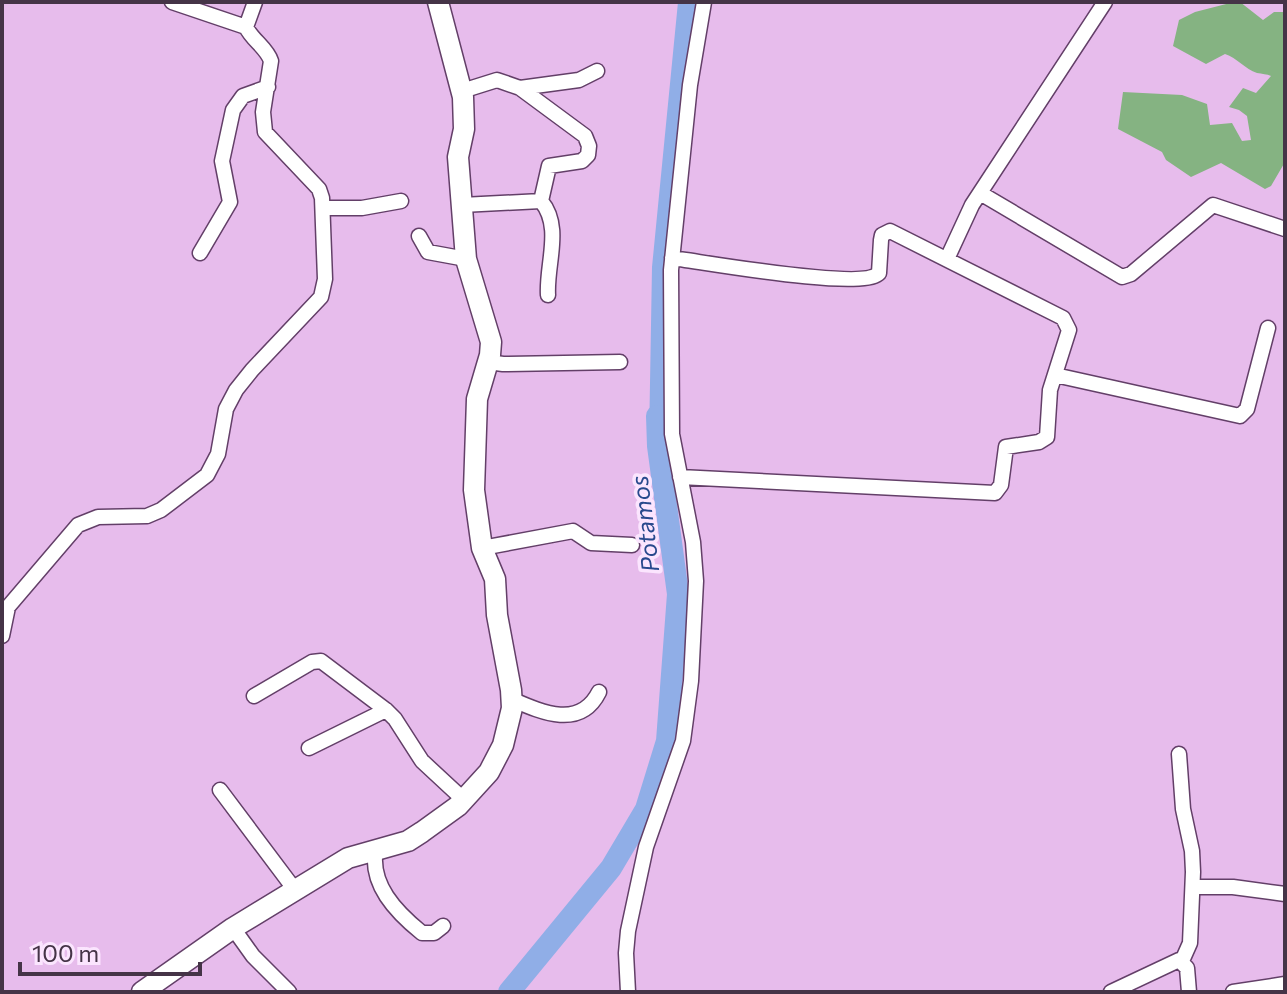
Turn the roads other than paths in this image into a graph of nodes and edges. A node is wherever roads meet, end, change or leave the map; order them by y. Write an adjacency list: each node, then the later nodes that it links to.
1 (172, 2): 6 (street)
2 (255, 2): 6 (street)
3 (438, 2): 10 (street)
4 (704, 2): 19 (street)
5 (1105, 2): 11 (street)
6 (246, 27): 8 (street)
7 (597, 71): 9 (street)
8 (268, 87): 15 (street); 18 (street)
9 (520, 88): 10 (street); 13 (street)
10 (462, 91): 14 (street)
11 (980, 193): 16 (street); 21 (street)
12 (401, 201): 15 (street)
13 (541, 201): 14 (street); 22 (street)
14 (462, 205): 20 (street)
15 (323, 208): 30 (street)
16 (1285, 229)
17 (419, 236): 20 (street)
18 (200, 253)
19 (672, 258): 21 (street); 27 (street)
20 (466, 259): 24 (street)
21 (947, 259): 26 (street)
22 (548, 295)
23 (1268, 328): 26 (street)
24 (488, 362): 25 (street); 29 (street)
25 (620, 362)
26 (1055, 375): 27 (street)
27 (680, 477): 49 (street)
28 (632, 545): 29 (street)
29 (482, 548): 33 (street)
30 (2, 636)
31 (599, 692): 33 (street)
32 (254, 696): 34 (street)
33 (511, 699): 38 (street)
34 (386, 710): 35 (street); 38 (street)
35 (309, 748)
36 (1179, 754): 40 (street)
37 (220, 790): 41 (street)
38 (464, 800): 39 (street)
39 (376, 849): 41 (street); 43 (street)
40 (1193, 887): 42 (street); 45 (street)
41 (295, 890): 44 (street)
42 (1285, 894)
43 (443, 926)
44 (233, 928): 47 (street); 48 (street)
45 (1182, 961): 50 (street); 51 (street)
46 (1285, 984): 52 (street)
47 (142, 992)
48 (289, 992)
49 (628, 992)
50 (1111, 992)
51 (1189, 992)
52 (1233, 992)

